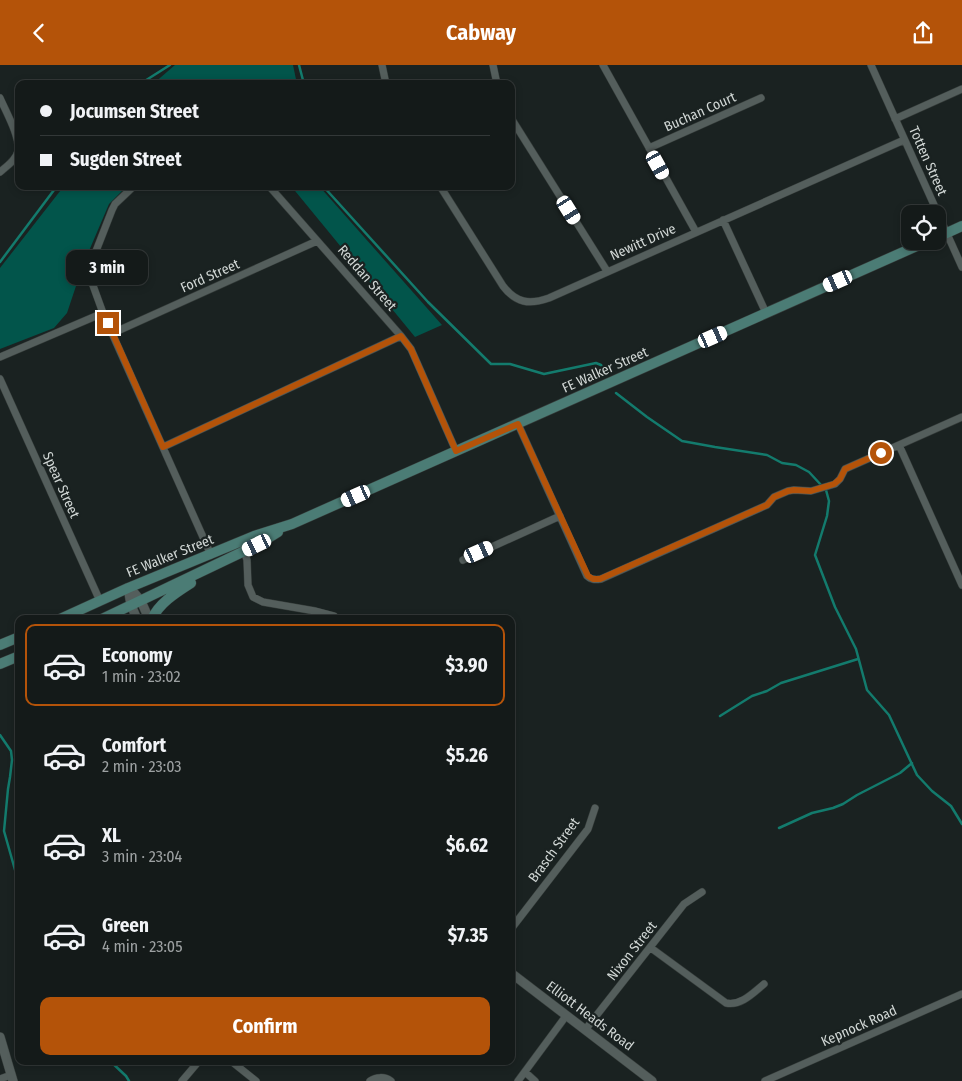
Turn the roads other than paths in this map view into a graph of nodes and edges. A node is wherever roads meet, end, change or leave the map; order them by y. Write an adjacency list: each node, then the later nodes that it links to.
1 (382, 65): 5 (street)
2 (493, 65): 6 (street)
3 (603, 65): 14 (street)
4 (871, 65): 10 (street, Totten Street)
5 (385, 80)
6 (496, 80)
7 (962, 89): 10 (street)
8 (0, 98): 12 (street)
9 (761, 98): 14 (street, Buchan Court)
10 (895, 119): 13 (street, Totten Street)
11 (515, 124): 29 (street)
12 (15, 134)
13 (904, 140): 20 (street, Totten Street); 21 (street, Newitt Drive)
14 (649, 148): 23 (street)
15 (15, 158): 16 (street)
16 (0, 171)
17 (130, 190): 30 (street)
18 (272, 190): 25 (street, Reddan Street)
19 (442, 190): 29 (street, Newitt Drive)
20 (930, 205)
21 (723, 221): 23 (street, Newitt Drive); 31 (street)
22 (962, 226): 24 (main road)
23 (696, 232): 29 (street, Newitt Drive)
24 (946, 233)
25 (317, 241): 32 (street, Ford Street); 33 (street, Reddan Street)
26 (946, 241): 28 (street, Totten Street)
27 (908, 250): 31 (main road, FE Walker Street)
28 (962, 267)
29 (607, 271)
30 (103, 313): 32 (street); 34 (street)
31 (766, 313): 37 (main road, FE Walker Street)
32 (113, 333): 39 (street)
33 (401, 336): 39 (street); 40 (street, Reddan Street)
34 (0, 357)
35 (0, 379): 48 (street, Spear Street)
36 (962, 417): 38 (street)
37 (518, 424): 40 (main road, FE Walker Street); 41 (street)
38 (899, 445): 41 (street); 46 (street)
39 (163, 447): 43 (street)
40 (456, 451): 42 (main road, FE Walker Street)
41 (560, 516): 44 (street)
42 (243, 546): 43 (main road, FE Walker Street); 45 (main road, FE Walker Street); 56 (street)
43 (211, 555): 47 (main road, FE Walker Street)
44 (463, 560)
45 (226, 561): 49 (main road, FE Walker Street); 55 (main road)
46 (962, 585)
47 (129, 588): 48 (main road, FE Walker Street); 49 (street); 50 (street)
48 (100, 601): 51 (main road, FE Walker Street)
49 (141, 601): 50 (main road, FE Walker Street); 54 (street)
50 (131, 605): 52 (main road, FE Walker Street); 53 (street)
51 (69, 615)
52 (110, 615)
53 (135, 615)
54 (149, 615)
55 (154, 615)
56 (330, 615)
57 (15, 639): 58 (main road)
58 (0, 645)
59 (15, 658): 60 (main road)
60 (0, 664)
61 (595, 808): 63 (street, Brasch Street)
62 (702, 892): 64 (street, Nixon Street)
63 (515, 924)
64 (651, 948): 66 (street); 69 (street, Nixon Street)
65 (515, 976): 68 (street, Elliott Heads Road)
66 (764, 984)
67 (962, 994): 83 (street, Kepnock Road)
68 (566, 1016): 69 (street, Elliott Heads Road); 73 (street)
69 (585, 1030): 82 (street, Elliott Heads Road)
70 (0, 1037): 74 (street)
71 (196, 1065): 77 (street)
72 (236, 1065): 78 (street)
73 (525, 1072): 80 (street); 81 (street)
74 (12, 1078): 75 (street)
75 (0, 1079)
76 (373, 1079): 79 (street)
77 (182, 1081)
78 (256, 1081)
79 (391, 1081)
80 (518, 1081)
81 (535, 1081)
82 (652, 1081)
83 (765, 1081)

